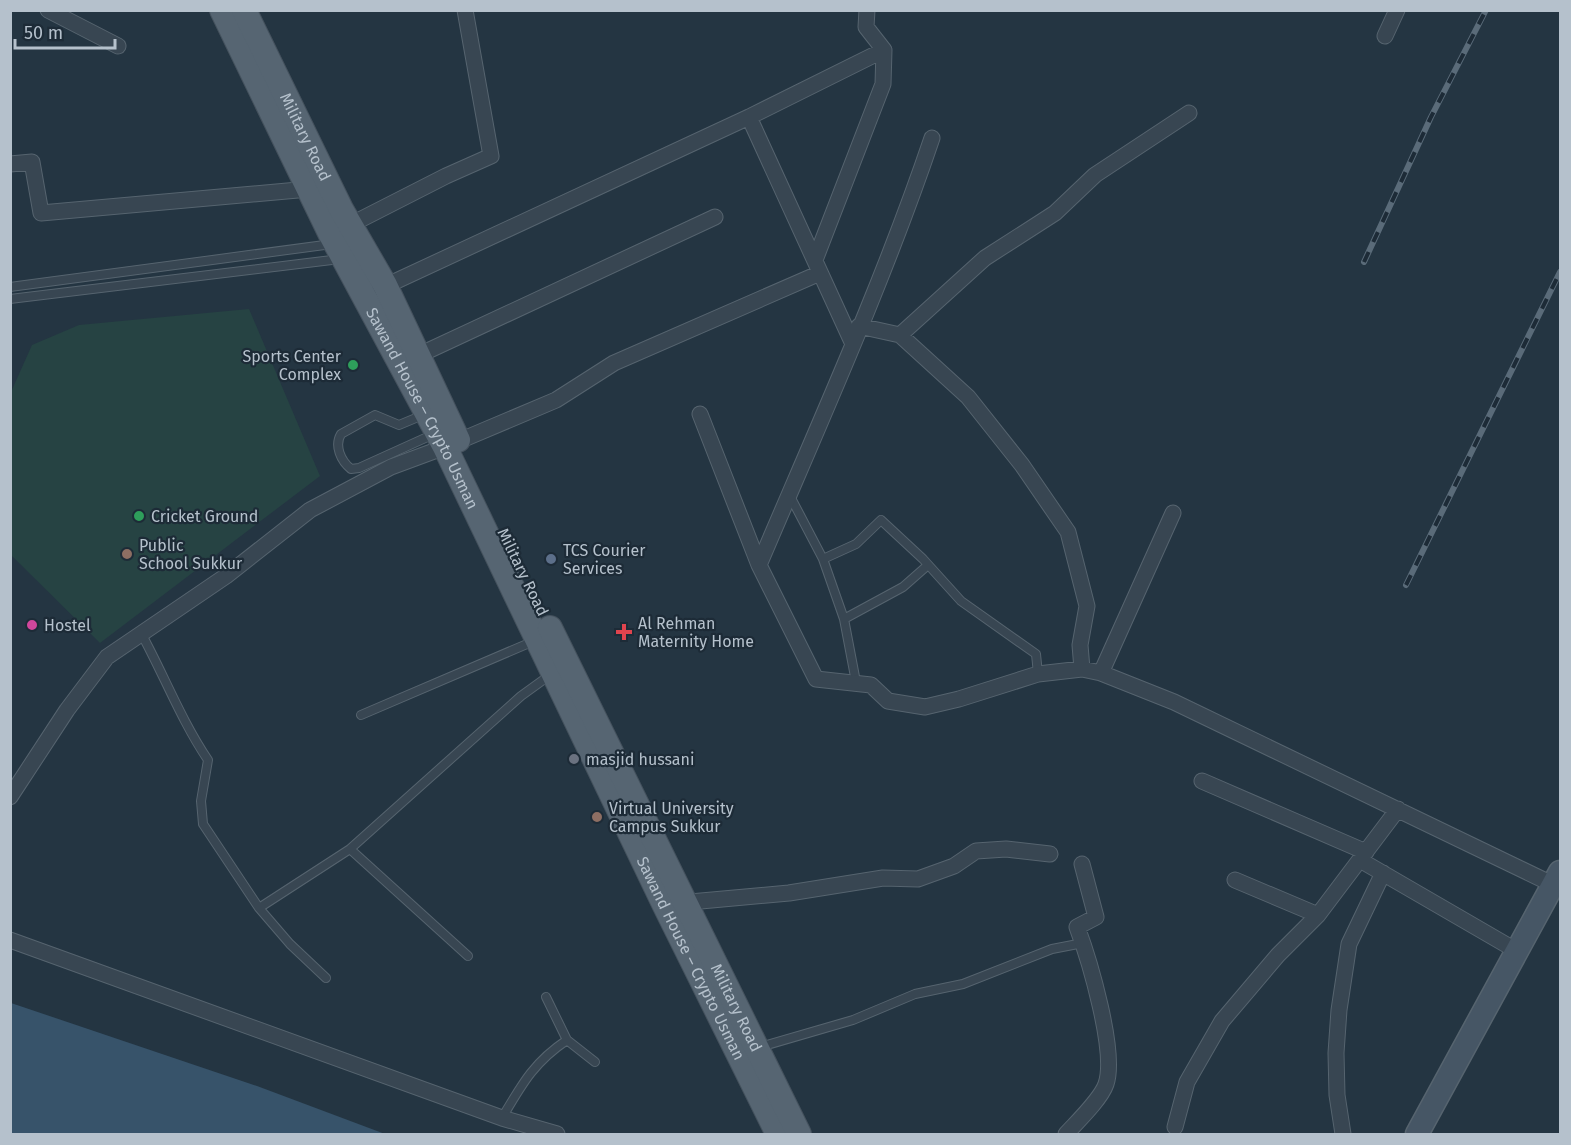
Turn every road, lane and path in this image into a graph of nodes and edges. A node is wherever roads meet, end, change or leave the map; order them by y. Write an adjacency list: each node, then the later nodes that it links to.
1 (48, 10): 8 (street)
2 (222, 10): 14 (main road, Military Road)
3 (244, 10): 16 (main road, Military Road)
4 (465, 10): 16 (street)
5 (867, 10): 9 (street)
6 (1397, 10): 7 (street)
7 (1385, 36)
8 (118, 46)
9 (884, 50): 11 (street); 18 (street)
10 (1190, 113): 24 (street)
11 (749, 117): 18 (street); 21 (street)
12 (932, 138): 23 (street)
13 (10, 164): 14 (street)
14 (309, 189): 16 (main road, Military Road)
15 (716, 217): 26 (street)
16 (340, 240): 17 (lane); 19 (lane); 21 (main road, Military Road); 21 (main road, Sawand House – Crypto Usman)
17 (272, 252): 19 (lane); 20 (lane)
18 (818, 266): 25 (street); 28 (street)
19 (276, 267): 22 (lane)
20 (10, 286)
21 (375, 290): 26 (main road, Military Road); 28 (main road, Sawand House – Crypto Usman)
22 (10, 298)
23 (859, 326): 24 (street); 25 (street)
24 (900, 335): 37 (street)
25 (852, 342): 29 (street)
26 (419, 355): 28 (main road, Military Road)
27 (700, 414): 32 (street)
28 (442, 433): 28 (lane); 35 (street); 36 (main road, Sawand House – Crypto Usman); 53 (main road, Military Road)
29 (789, 494): 31 (lane); 32 (street)
30 (1173, 513): 39 (street)
31 (823, 559): 33 (lane); 34 (lane)
32 (759, 565): 41 (street)
33 (928, 565): 34 (lane); 40 (lane)
34 (844, 619): 41 (lane)
35 (141, 633): 44 (street); 54 (lane)
36 (538, 639): 38 (main road, Sawand House – Crypto Usman); 42 (lane)
37 (1082, 669): 39 (street); 40 (street)
38 (553, 673): 46 (lane); 53 (main road, Sawand House – Crypto Usman)
39 (1101, 673): 45 (street)
40 (1038, 674): 41 (street)
41 (856, 682)
42 (361, 715)
43 (1202, 781): 48 (street)
44 (10, 797)
45 (1398, 809): 48 (street); 51 (street)
46 (350, 849): 54 (lane); 59 (lane)
47 (1050, 854): 53 (street)
48 (1363, 856): 50 (street); 55 (street)
49 (1082, 864): 57 (street)
50 (1383, 873): 58 (street); 71 (street)
51 (1557, 879): 58 (main road)
52 (1235, 880): 55 (street)
53 (675, 903): 63 (main road, Military Road); 68 (main road, Sawand House – Crypto Usman)
54 (259, 908): 60 (lane)
55 (1318, 915): 66 (street)
56 (10, 940): 65 (street)
57 (1083, 943): 63 (lane); 70 (street)
58 (1517, 951): 72 (main road)
59 (468, 956)
60 (326, 978)
61 (546, 998): 62 (lane)
62 (567, 1040): 64 (lane); 65 (lane)
63 (758, 1048): 69 (main road, Military Road)
64 (595, 1062)
65 (502, 1118): 67 (street)
66 (1175, 1127)
67 (557, 1134)
68 (778, 1134)
69 (799, 1134)
70 (1066, 1134)
71 (1342, 1134)
72 (1417, 1134)

